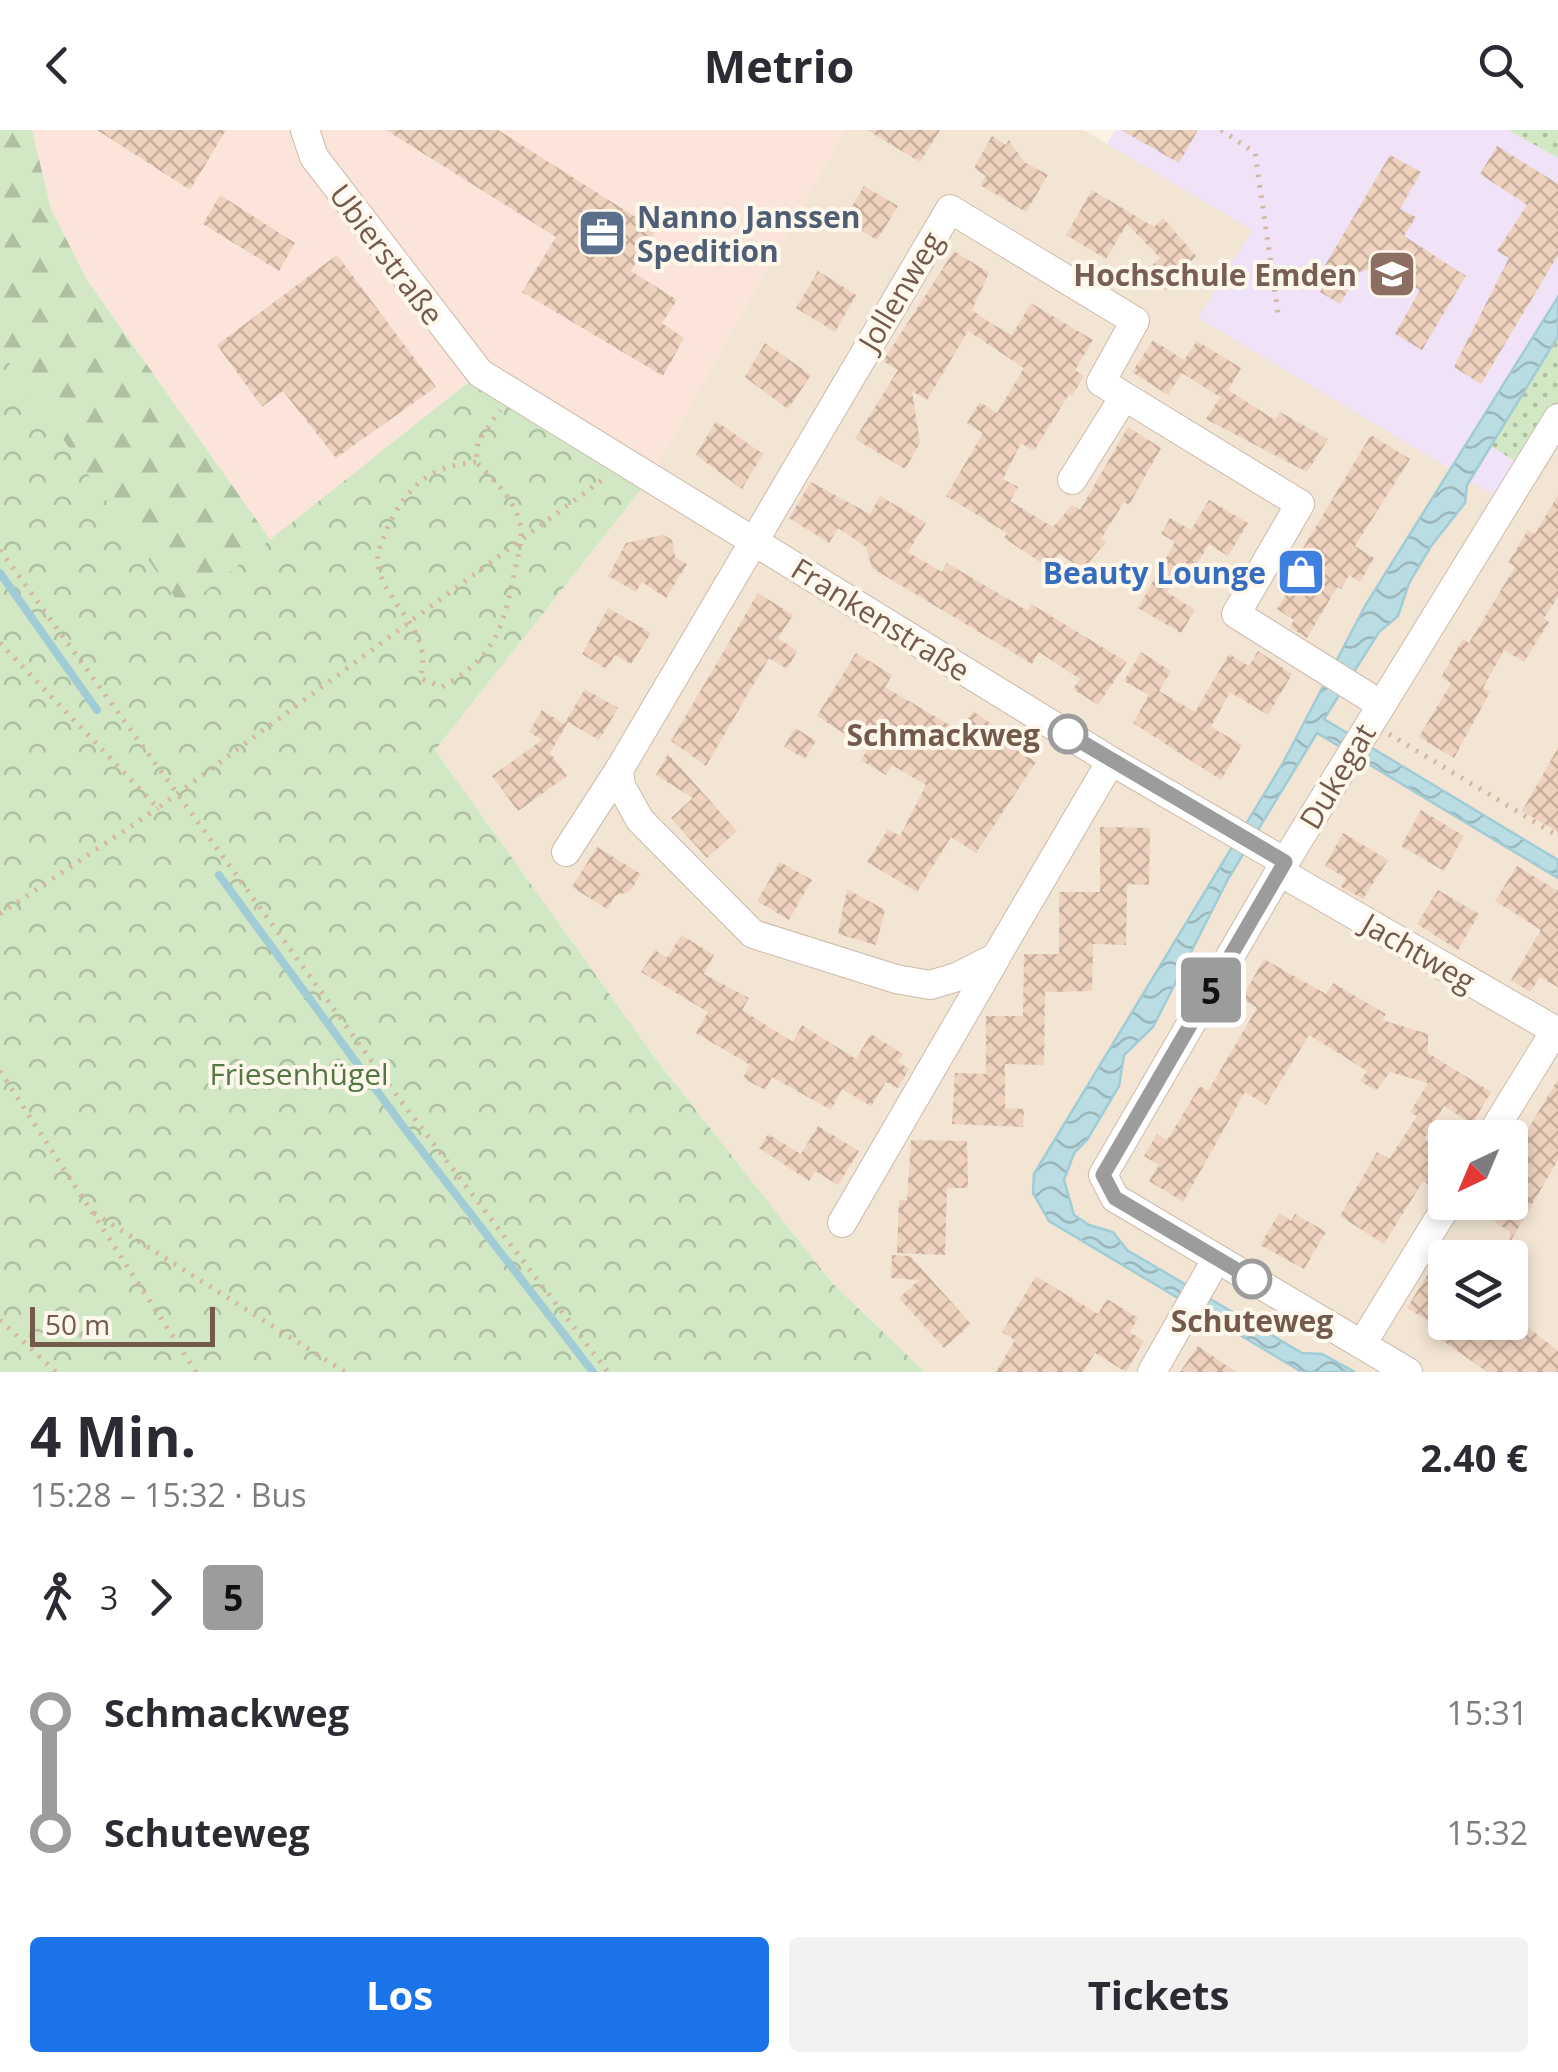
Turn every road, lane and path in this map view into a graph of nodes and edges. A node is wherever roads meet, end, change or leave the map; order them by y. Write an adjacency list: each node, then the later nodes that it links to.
1 (305, 130): 4 (street, Ubierstraße)
2 (1221, 130): 3 (path)
3 (1279, 320)
4 (480, 372): 5 (street, Frankenstraße)
5 (512, 394): 8 (street, Frankenstraße); 9 (path)
6 (1124, 397): 10 (street); 12 (street, Jollenweg); 16 (street)
7 (1558, 418): 16 (street, Dukegat)
8 (622, 460): 11 (path); 12 (street, Frankenstraße)
9 (476, 462): 11 (path); 14 (path)
10 (1072, 480)
11 (521, 539): 14 (path); 14 (path)
12 (752, 540): 17 (street, Frankenstraße); 18 (street)
13 (0, 550): 19 (path)
14 (410, 622): 19 (path)
15 (0, 642): 20 (path)
16 (1375, 714): 21 (path); 23 (street, Dukegat)
17 (1111, 761): 23 (street, Frankenstraße); 25 (street)
18 (618, 770): 22 (street); 25 (street)
19 (179, 793): 20 (path); 38 (path)
20 (158, 808): 24 (path)
21 (1558, 836)
22 (566, 852)
23 (1283, 867): 26 (street, Jachtweg); 32 (street, Dukegat)
24 (0, 914)
25 (996, 957): 31 (street)
26 (1557, 1032): 28 (street)
27 (0, 1071): 29 (path)
28 (1501, 1120)
29 (90, 1211): 36 (path); 37 (path)
30 (1438, 1220): 34 (street)
31 (842, 1223)
32 (1216, 1260): 34 (street); 39 (street)
33 (0, 1320): 35 (path)
34 (1362, 1344): 40 (street)
35 (56, 1372)
36 (196, 1372)
37 (346, 1372)
38 (608, 1372)
39 (1152, 1372)
40 (1408, 1372)

